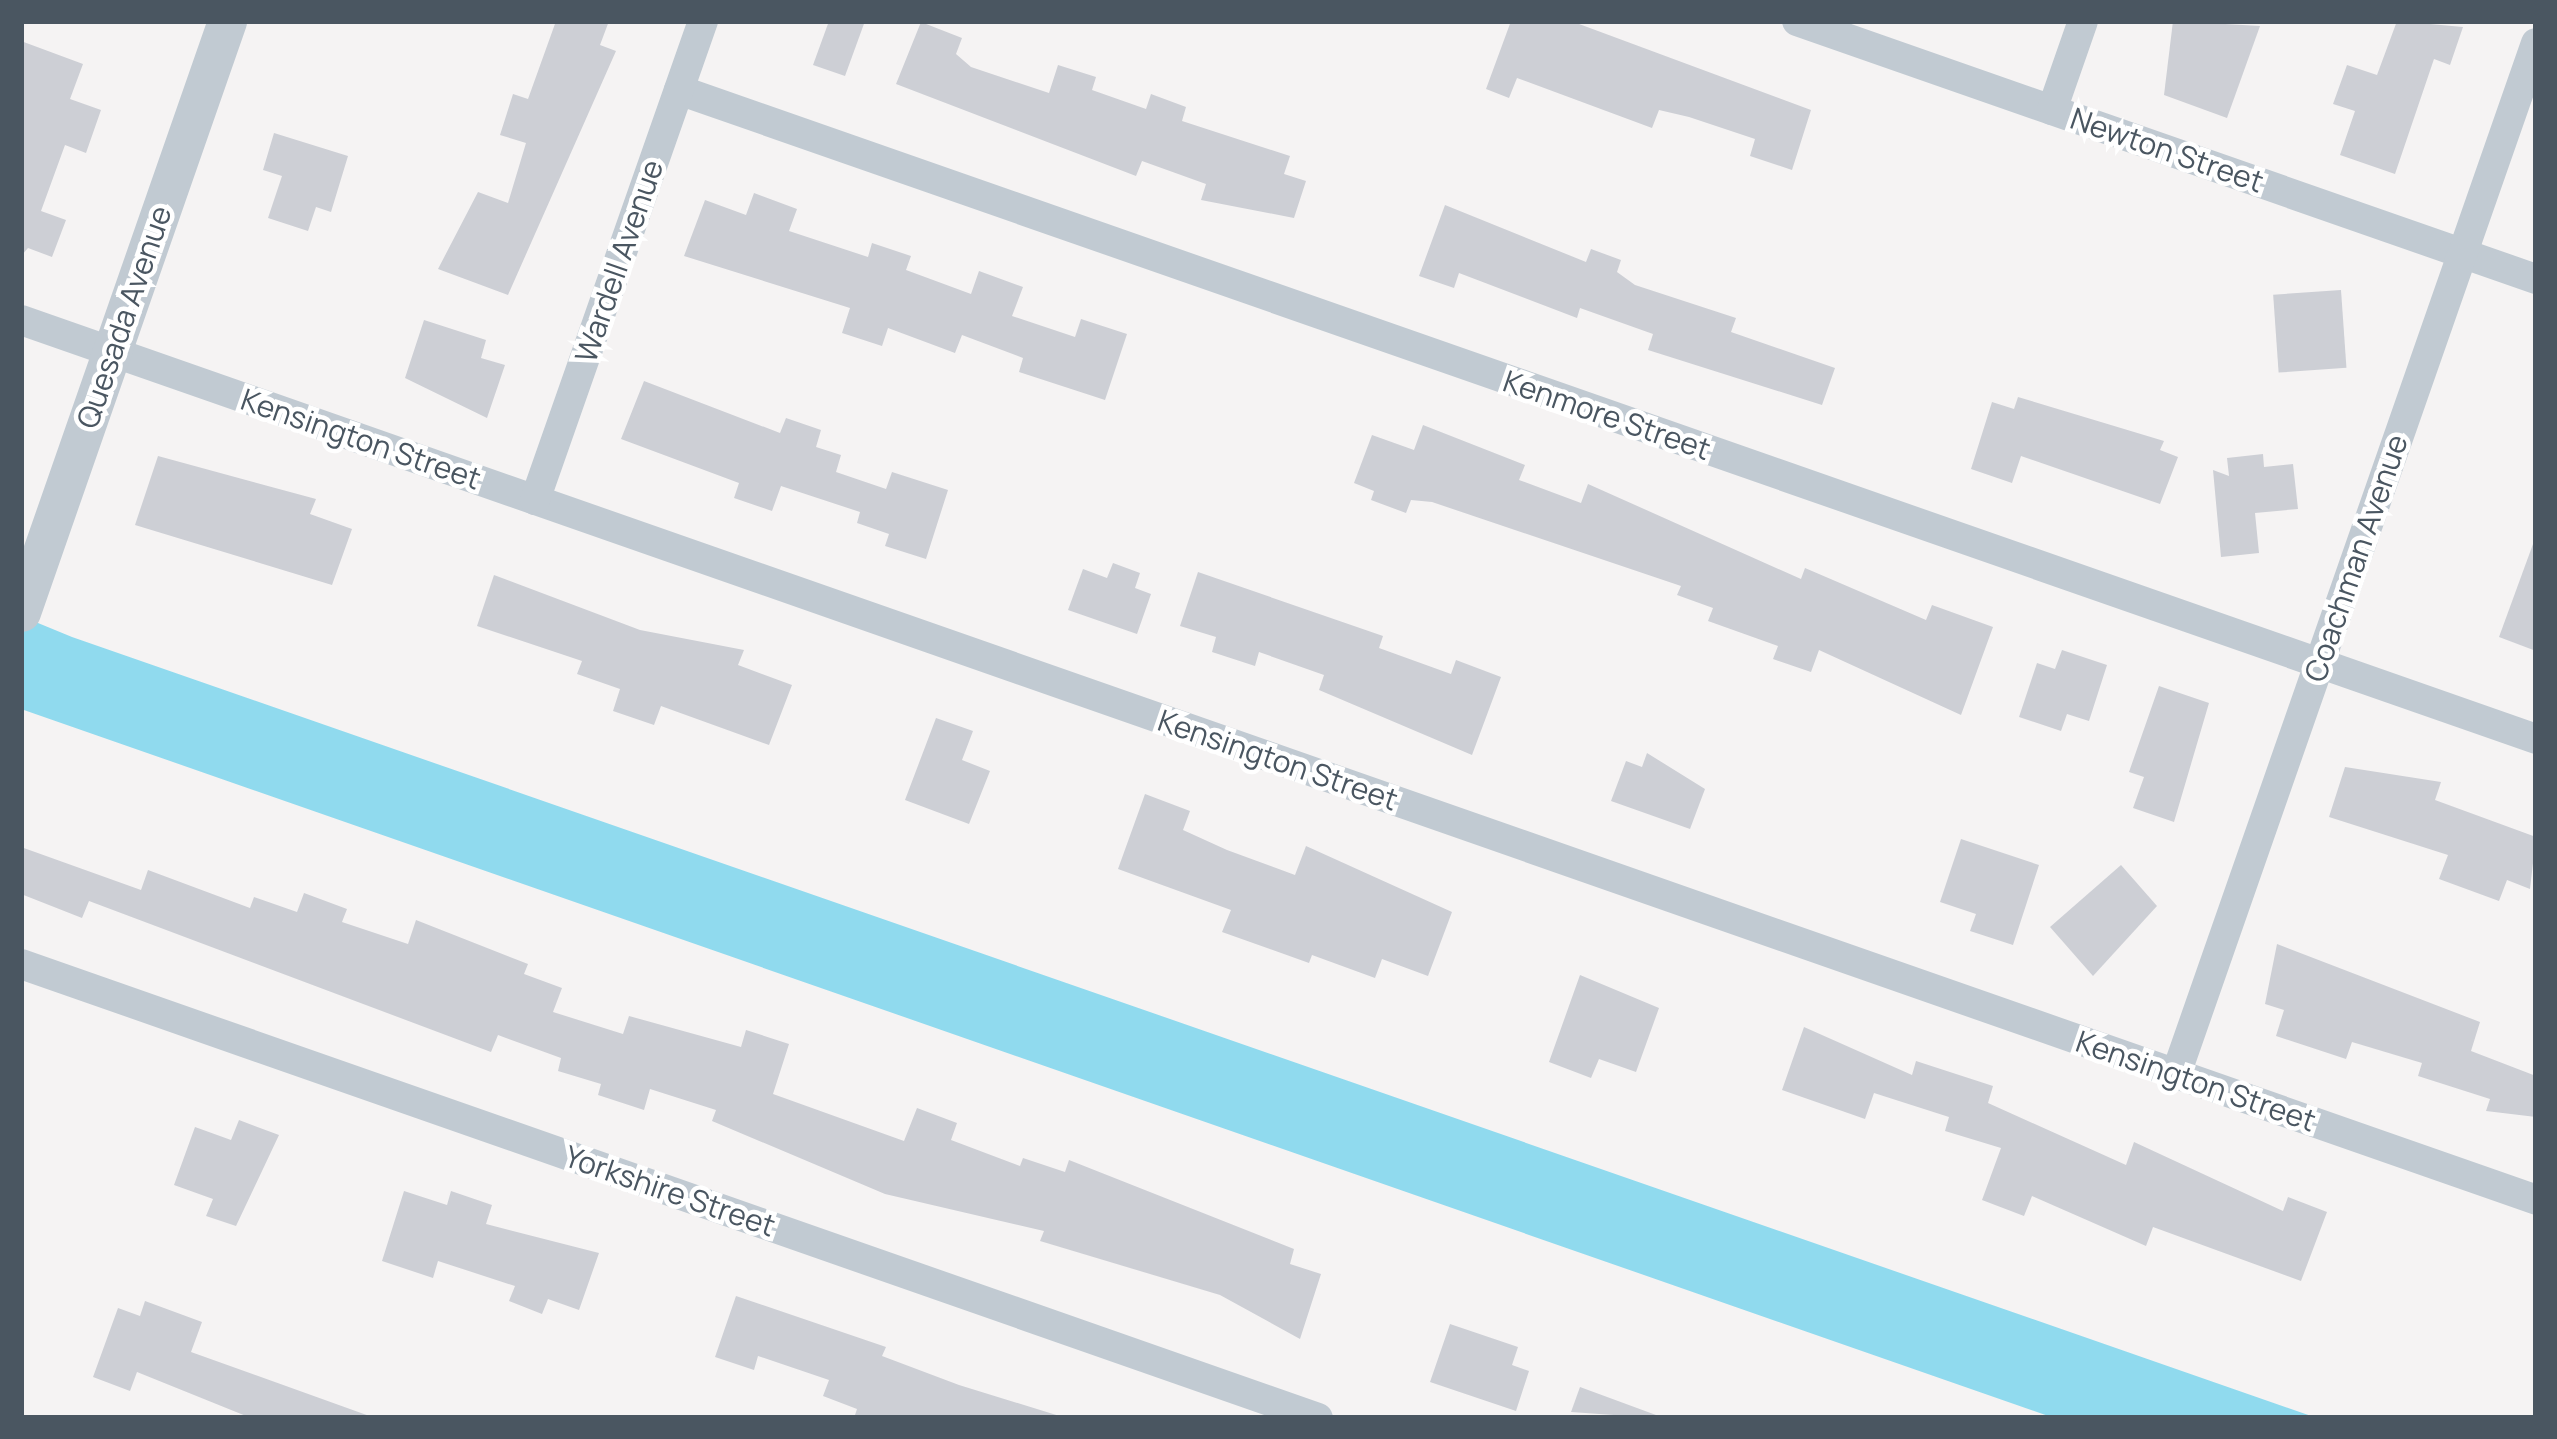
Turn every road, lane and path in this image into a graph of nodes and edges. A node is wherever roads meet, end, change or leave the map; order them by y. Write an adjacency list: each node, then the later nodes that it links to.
1 (227, 21): 11 (street, Quesada Avenue)
2 (703, 21): 6 (street, Wardell Avenue)
3 (1797, 21): 7 (street, Newton Street)
4 (2083, 21): 7 (street)
5 (2536, 43): 8 (street, Coachman Avenue)
6 (679, 90): 12 (street, Wardell Avenue); 14 (street, Kenmore Street)
7 (2052, 110): 8 (street, Newton Street)
8 (2462, 254): 9 (street, Newton Street); 14 (street, Coachman Avenue)
9 (2536, 279)
10 (21, 320): 11 (street, Kensington Street)
11 (112, 352): 12 (street, Kensington Street); 13 (street, Quesada Avenue)
12 (535, 500): 17 (street, Kensington Street)
13 (24, 605)
14 (2319, 664): 15 (street, Kenmore Street); 17 (street, Coachman Avenue)
15 (2536, 740)
16 (21, 964): 19 (street, Yorkshire Street)
17 (2176, 1074): 18 (street, Kensington Street)
18 (2536, 1200)
19 (1318, 1418)

